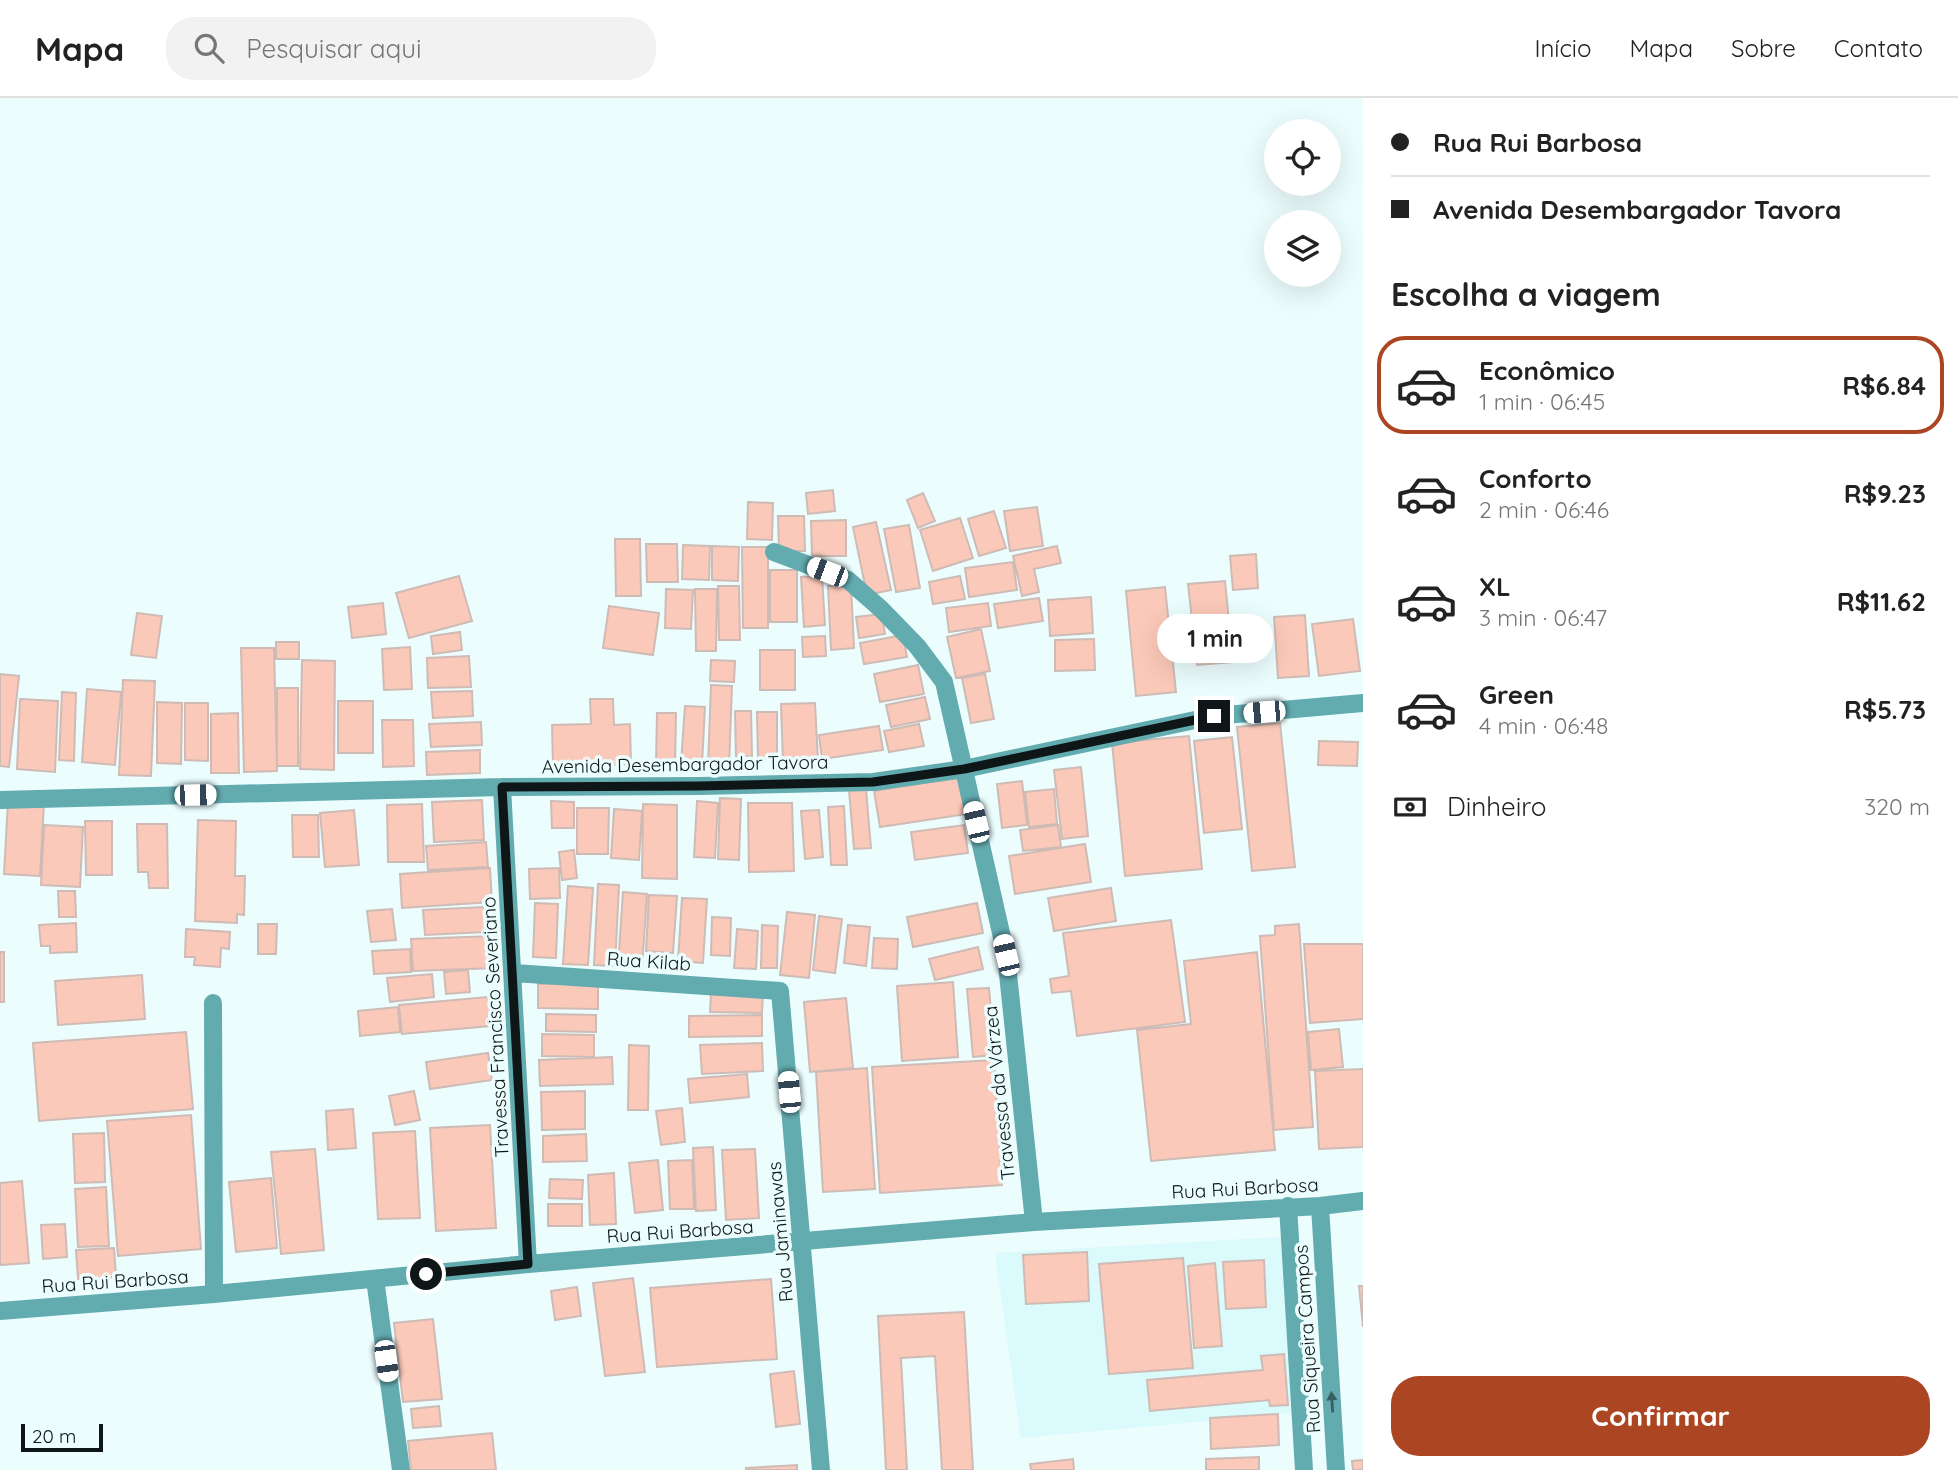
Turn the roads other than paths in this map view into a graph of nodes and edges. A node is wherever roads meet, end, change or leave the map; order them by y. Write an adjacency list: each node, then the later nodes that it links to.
1 (774, 552): 3 (street, Travessa da Várzea)
2 (1363, 703): 3 (street, Avenida Desembargador Tavora)
3 (964, 769): 4 (street, Avenida Desembargador Tavora); 12 (street, Travessa da Várzea)
4 (502, 787): 5 (street, Avenida Desembargador Tavora); 6 (street, Travessa Francisco Severiano)
5 (0, 800)
6 (514, 973): 7 (street, Rua Kilab); 14 (street, Travessa Francisco Severiano)
7 (780, 991): 13 (street, Rua Jaminawas)
8 (213, 1003): 16 (street)
9 (1363, 1200): 11 (street, Rua Rui Barbosa)
10 (1288, 1206): 11 (street, Rua Rui Barbosa); 12 (street, Rua Rui Barbosa); 20 (street, Rua Siqueira Campos)
11 (1320, 1206): 21 (street, Rua Siqueira Campos, one-way to 11)
12 (1034, 1222): 13 (street, Rua Rui Barbosa)
13 (802, 1243): 14 (street, Rua Rui Barbosa); 19 (street, Rua Jaminawas)
14 (528, 1264): 15 (street, Rua Rui Barbosa)
15 (375, 1279): 16 (street, Rua Rui Barbosa); 18 (street)
16 (214, 1294): 17 (street, Rua Rui Barbosa)
17 (0, 1311)
18 (401, 1470)
19 (821, 1470)
20 (1304, 1470)
21 (1336, 1470)

